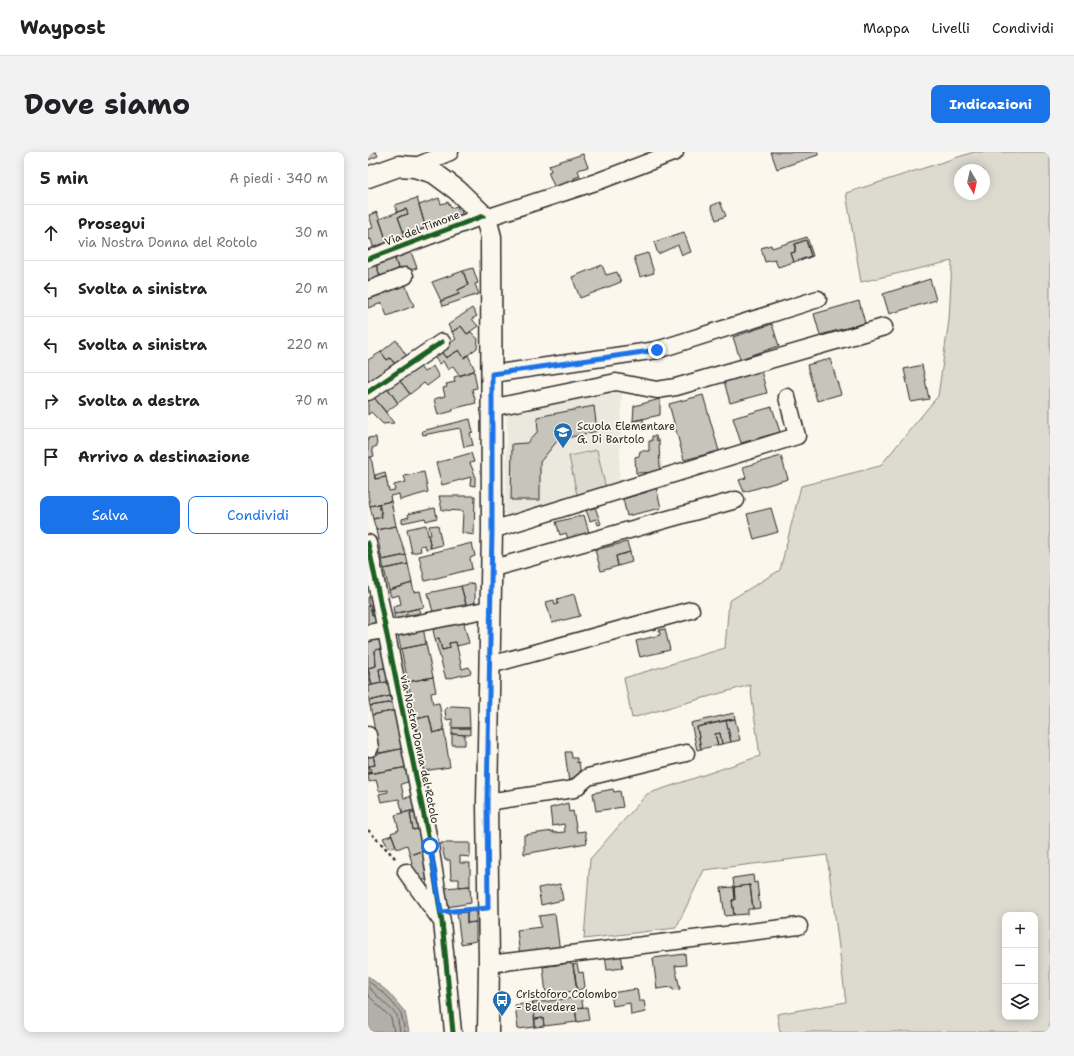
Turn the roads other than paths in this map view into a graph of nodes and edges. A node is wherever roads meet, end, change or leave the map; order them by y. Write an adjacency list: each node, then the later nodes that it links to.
1 (450, 152): 3 (street)
2 (675, 152): 5 (street, Via del Timone)
3 (414, 167): 4 (main road); 5 (main road)
4 (368, 177)
5 (484, 217): 6 (street, Via del Timone); 12 (main road)
6 (368, 259)
7 (405, 276): 8 (street)
8 (368, 290)
9 (818, 299): 12 (street)
10 (884, 327): 15 (street)
11 (442, 342): 13 (street)
12 (492, 374): 15 (main road)
13 (368, 392)
14 (787, 397): 17 (street)
15 (491, 408): 17 (main road)
16 (736, 500): 19 (street)
17 (492, 530): 19 (main road)
18 (368, 543): 22 (street, via Nostra Donna del Rotolo)
19 (490, 569): 20 (main road)
20 (490, 609): 22 (street); 24 (main road)
21 (691, 610): 24 (street)
22 (385, 629): 23 (street); 28 (street, via Nostra Donna del Rotolo)
23 (368, 633)
24 (490, 665): 26 (main road)
25 (686, 753): 26 (street)
26 (487, 802): 30 (main road)
27 (406, 872): 28 (street)
28 (441, 917): 31 (street, via Nostra Donna del Rotolo)
29 (799, 926): 30 (street)
30 (489, 964): 32 (main road)
31 (453, 1032)
32 (488, 1032)

